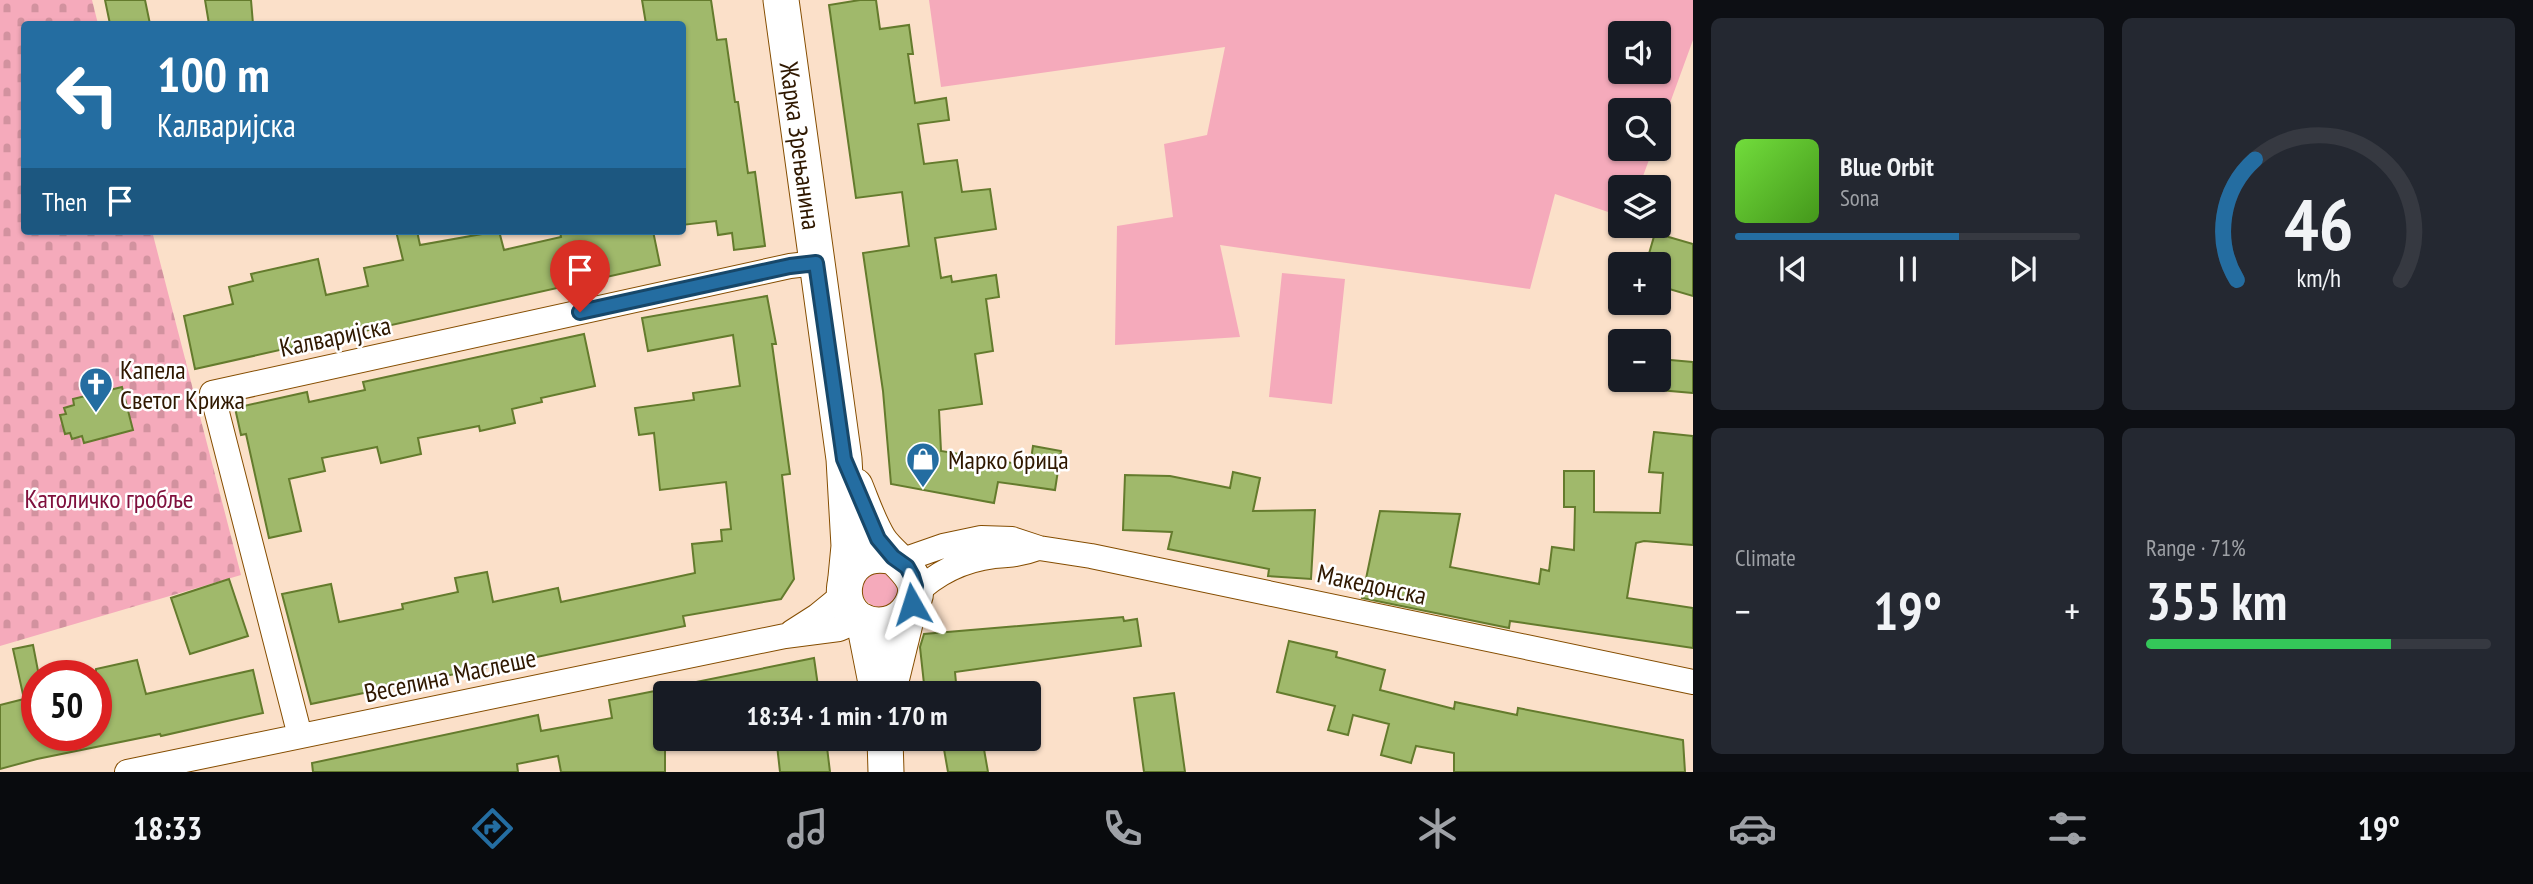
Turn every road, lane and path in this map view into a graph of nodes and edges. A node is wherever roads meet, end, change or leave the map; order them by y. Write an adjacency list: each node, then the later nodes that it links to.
1 (781, 0): 2 (main road, Жарка Зрењанина)
2 (816, 263): 3 (main road, Жарка Зрењанина); 11 (street, Калваријска)
3 (844, 459): 5 (main road, Жарка Зрењанина); 6 (main road, Жарка Зрењанина)
4 (1039, 548): 5 (street, Македонска); 7 (street, Македонска); 10 (street, Македонска)
5 (896, 559): 6 (main road); 7 (main road, Жарка Зрењанина)
6 (854, 603): 7 (main road); 8 (main road, Жарка Зрењанина); 11 (street, Веселина Маслеше)
7 (911, 603): 9 (main road)
8 (875, 681)
9 (891, 681)
10 (1693, 682)
11 (300, 736): 13 (street, Веселина Маслеше)
12 (886, 751): 14 (main road)
13 (127, 772)
14 (887, 772)

